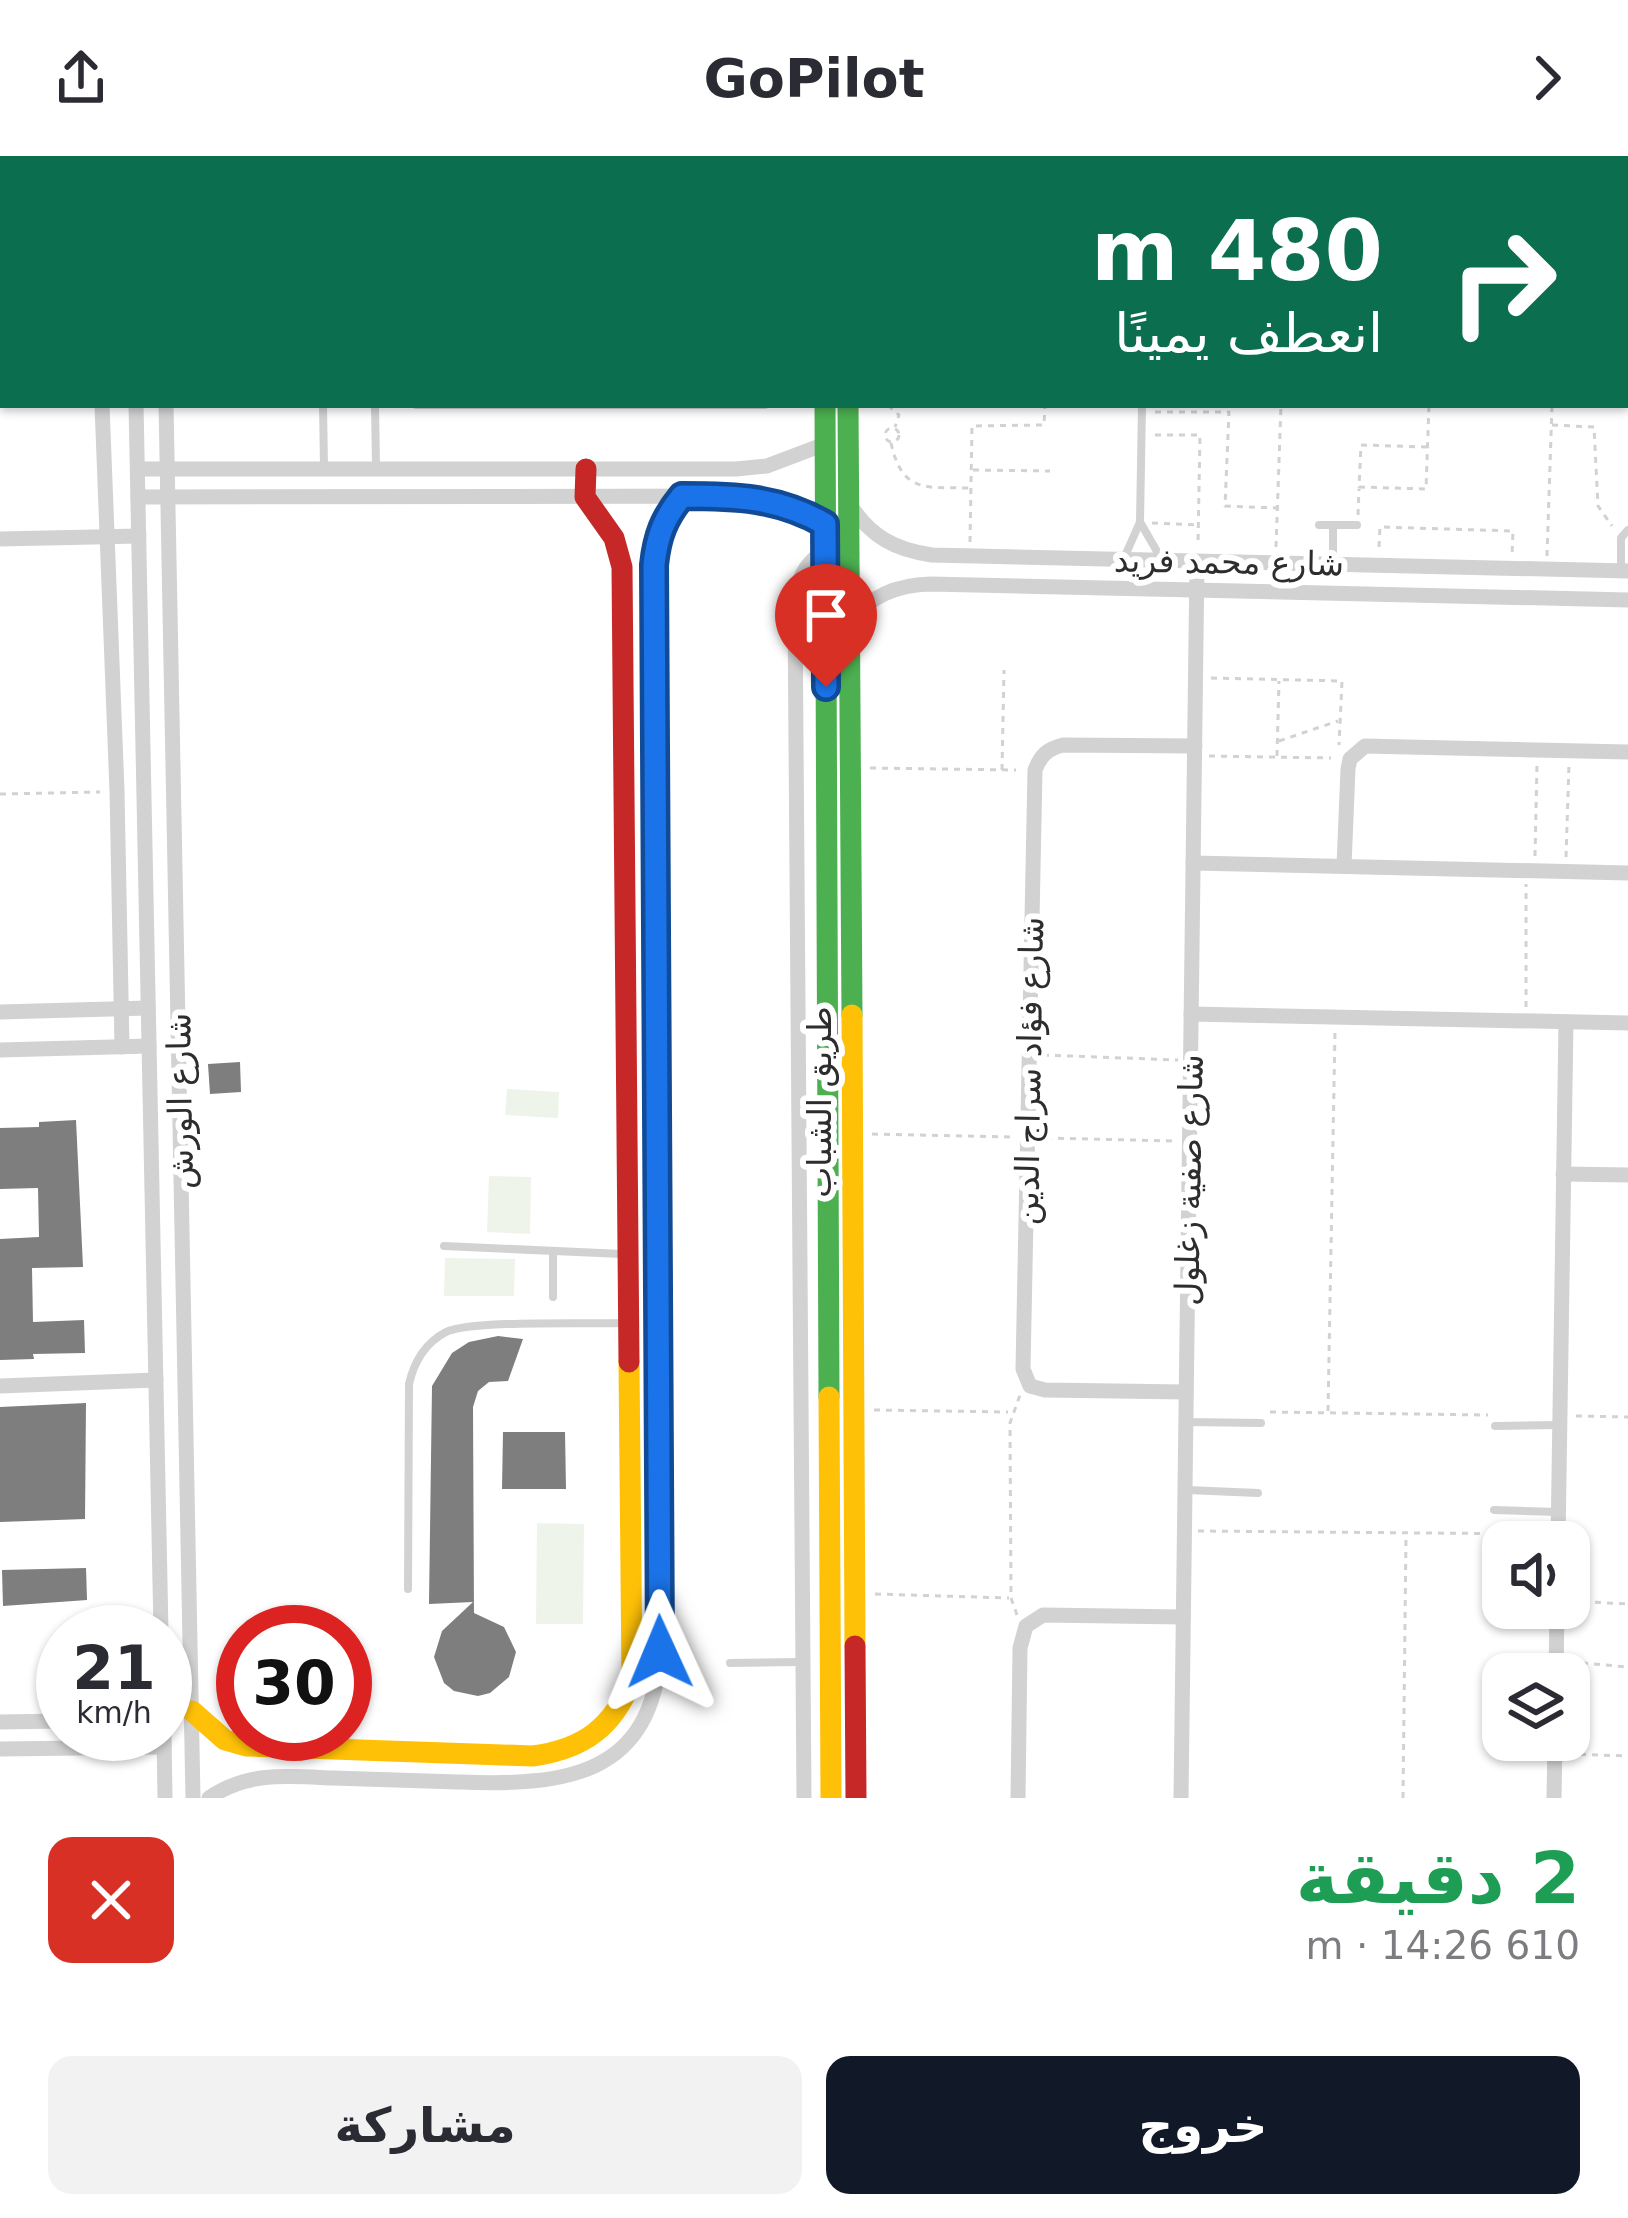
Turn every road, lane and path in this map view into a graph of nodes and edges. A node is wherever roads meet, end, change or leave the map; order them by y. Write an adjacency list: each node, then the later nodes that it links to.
1 (102, 408): 41 (street)
2 (136, 408): 18 (street, شارع الورش)
3 (166, 408): 19 (street, شارع الورش)
4 (323, 408): 20 (lane)
5 (375, 408): 21 (lane)
6 (824, 408): 16 (street, طريق الشباب)
7 (848, 408): 31 (street, طريق الشباب)
8 (891, 408): 26 (path)
9 (1045, 408): 23 (path)
10 (1142, 408): 15 (lane); 32 (path)
11 (1281, 408): 32 (path)
12 (1429, 408): 17 (path)
13 (1552, 408): 14 (path)
14 (1552, 425): 39 (path); 53 (path)
15 (1141, 435): 33 (lane); 38 (path)
16 (825, 444): 22 (street); 34 (street, طريق الشباب)
17 (1427, 447): 25 (path); 25 (path)
18 (138, 469): 19 (street); 29 (street, شارع الورش)
19 (167, 469): 20 (street); 30 (street, شارع الورش)
20 (324, 469): 21 (street)
21 (376, 469): 22 (street)
22 (586, 469): 27 (street)
23 (971, 470): 24 (path); 26 (path)
24 (1050, 471)
25 (1359, 487): 37 (path)
26 (971, 488): 45 (path)
27 (585, 496): 28 (street); 30 (street); 79 (street)
28 (682, 496): 34 (street); 80 (street)
29 (138, 497): 30 (street); 40 (street, شارع الورش)
30 (168, 497): 127 (street, شارع الورش)
31 (848, 503): 44 (street, شارع محمد فريد); 58 (street, طريق الشباب)
32 (1277, 508): 49 (path)
33 (1140, 522): 38 (path); 46 (lane); 47 (lane)
34 (825, 524): 43 (street, طريق الشباب)
35 (1319, 525): 36 (lane)
36 (1334, 525): 37 (lane); 50 (lane)
37 (1358, 525)
38 (1198, 526): 48 (path)
39 (1626, 531): 54 (lane)
40 (139, 536): 41 (street); 81 (street, شارع الورش)
41 (106, 537): 42 (street); 72 (street)
42 (0, 539)
43 (825, 549): 138 (street); 155 (street, طريق الشباب)
44 (932, 554): 45 (street, شارع محمد فريد); 55 (street)
45 (970, 556): 46 (street, شارع محمد فريد)
46 (1124, 560): 47 (street, شارع محمد فريد)
47 (1163, 561): 48 (street, شارع محمد فريد)
48 (1198, 562): 49 (street, شارع محمد فريد); 56 (street, شارع صفية زغلول)
49 (1276, 563): 50 (street, شارع محمد فريد)
50 (1333, 565): 51 (street, شارع محمد فريد)
51 (1378, 566): 52 (street, شارع محمد فريد); 52 (path)
52 (1512, 568): 53 (street, شارع محمد فريد)
53 (1547, 569): 54 (street, شارع محمد فريد)
54 (1625, 571)
55 (930, 584): 56 (street, شارع محمد فريد); 58 (street, شارع محمد فريد)
56 (1197, 590): 57 (street, شارع محمد فريد); 60 (street, شارع صفية زغلول)
57 (1628, 600)
58 (849, 621): 69 (street, طريق الشباب)
59 (1004, 670): 70 (path)
60 (1196, 678): 61 (path); 65 (street, شارع صفية زغلول)
61 (1279, 680): 62 (path); 63 (path)
62 (1340, 720): 63 (path); 68 (path)
63 (1277, 742): 68 (path)
64 (1538, 750): 66 (street); 75 (street); 76 (path)
65 (1195, 751): 68 (path); 71 (street); 74 (street, شارع صفية زغلول)
66 (1570, 751): 67 (street); 77 (path)
67 (1628, 752)
68 (1277, 758)
69 (850, 768): 70 (path); 107 (street, طريق الشباب)
70 (1002, 770): 71 (path)
71 (1035, 770): 92 (street, شارع فؤاد سراج الدين)
72 (117, 791): 73 (path); 82 (street)
73 (0, 794)
74 (1193, 863): 75 (street); 84 (street, شارع صفية زغلول)
75 (1344, 866): 76 (street)
76 (1531, 871): 77 (street); 86 (path)
77 (1565, 872): 78 (street)
78 (1628, 873)
79 (627, 1001): 80 (street); 94 (street)
80 (655, 1001): 95 (street)
81 (148, 1008): 82 (street); 89 (street, شارع الورش)
82 (122, 1009): 83 (street); 90 (street)
83 (0, 1012)
84 (1191, 1014): 85 (street); 93 (street, شارع صفية زغلول)
85 (1336, 1017): 86 (street); 110 (path)
86 (1526, 1021): 87 (street)
87 (1566, 1022): 88 (street); 96 (street)
88 (1628, 1023)
89 (149, 1046): 90 (street); 103 (street, شارع الورش)
90 (122, 1047): 91 (street)
91 (0, 1050)
92 (1029, 1055): 93 (path); 105 (street, شارع فؤاد سراج الدين)
93 (1191, 1060): 106 (street, شارع صفية زغلول)
94 (628, 1137): 95 (street); 100 (street)
95 (656, 1137): 117 (street)
96 (1563, 1174): 97 (street); 113 (street)
97 (1628, 1175)
98 (444, 1246): 99 (lane)
99 (553, 1251): 100 (lane); 101 (lane)
100 (628, 1254): 102 (street)
101 (553, 1297)
102 (629, 1323): 118 (street); 129 (lane)
103 (156, 1380): 104 (street); 128 (street, شارع الورش)
104 (0, 1386)
105 (1030, 1386): 106 (street); 108 (path)
106 (1186, 1392): 114 (street, شارع صفية زغلول)
107 (854, 1410): 108 (path); 130 (street, طريق الشباب)
108 (1011, 1412): 131 (path)
109 (1257, 1412): 110 (path)
110 (1328, 1413): 111 (path)
111 (1490, 1414)
112 (1628, 1417): 113 (path)
113 (1560, 1420): 116 (lane); 122 (street)
114 (1186, 1422): 115 (lane); 119 (street, شارع صفية زغلول)
115 (1261, 1424)
116 (1495, 1426)
117 (657, 1432): 118 (street); 153 (street)
118 (629, 1433): 142 (street)
119 (1185, 1490): 120 (lane); 124 (street, شارع صفية زغلول)
120 (1258, 1492)
121 (1494, 1510): 122 (lane)
122 (1558, 1512): 123 (street)
123 (1558, 1521)
124 (1184, 1531): 125 (path); 136 (street, شارع صفية زغلول)
125 (1406, 1533): 126 (path); 159 (path)
126 (1482, 1536)
127 (189, 1584): 128 (street); 135 (street, شارع الورش)
128 (160, 1585): 134 (street, شارع الورش)
129 (408, 1589)
130 (855, 1594): 131 (path); 156 (street, طريق الشباب)
131 (1011, 1598): 137 (path)
132 (1590, 1602): 133 (path)
133 (1628, 1604)
134 (160, 1605)
135 (189, 1605)
136 (1184, 1617): 137 (street); 158 (street, شارع صفية زغلول)
137 (1026, 1626): 157 (street)
138 (803, 1662): 139 (lane); 154 (street)
139 (730, 1663)
140 (1628, 1667): 141 (path)
141 (1590, 1668)
142 (192, 1712): 152 (street, شارع الورش)
143 (36, 1721): 144 (street)
144 (0, 1722)
145 (36, 1747): 146 (street)
146 (0, 1749)
147 (1590, 1751): 148 (path)
148 (1628, 1756)
149 (164, 1761): 151 (street)
150 (1554, 1761): 160 (street)
151 (165, 1798)
152 (193, 1798)
153 (209, 1798)
154 (804, 1798)
155 (831, 1798)
156 (856, 1798)
157 (1018, 1798)
158 (1181, 1798)
159 (1403, 1798)
160 (1554, 1798)

